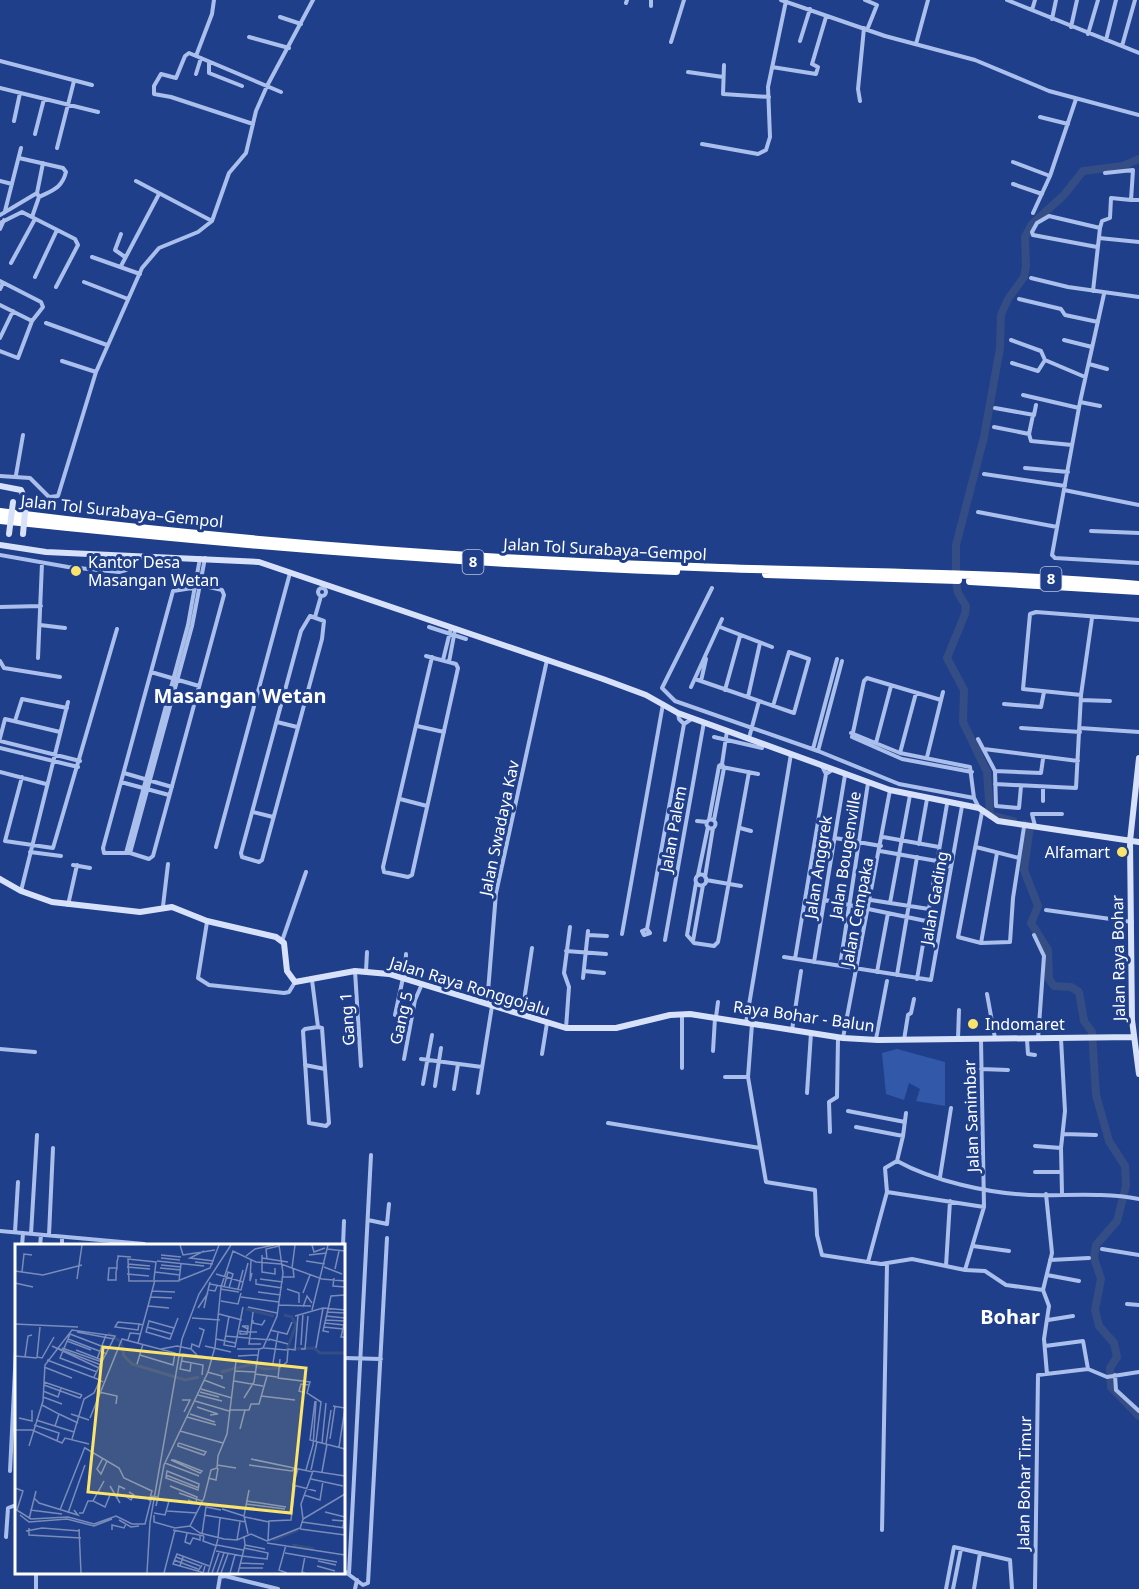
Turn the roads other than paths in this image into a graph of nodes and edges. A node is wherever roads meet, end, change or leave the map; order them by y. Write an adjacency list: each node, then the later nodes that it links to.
1 (214, 0): 33 (street)
2 (313, 0): 21 (street)
3 (684, 0): 28 (street)
4 (865, 0): 15 (street)
5 (928, 0): 29 (street)
6 (1007, 0): 14 (street)
7 (1035, 0): 17 (street)
8 (1056, 0): 20 (street)
9 (1077, 0): 22 (street)
10 (1098, 0): 24 (street)
11 (1116, 0): 26 (street)
12 (1135, 0): 30 (street)
13 (783, 1): 16 (street); 38 (street)
14 (1015, 1): 17 (street)
15 (878, 2): 23 (street)
16 (810, 9): 19 (street); 27 (street)
17 (1032, 10): 20 (street)
18 (280, 17): 21 (street)
19 (826, 17): 23 (street); 38 (street)
20 (1052, 19): 22 (street)
21 (301, 24): 31 (street)
22 (1071, 27): 24 (street)
23 (866, 29): 29 (street); 52 (street)
24 (1088, 34): 26 (street)
25 (249, 37): 31 (street)
26 (1106, 40): 30 (street)
27 (800, 41)
28 (671, 42)
29 (916, 44): 51 (street)
30 (1122, 46): 32 (street)
31 (289, 48): 45 (street)
32 (1139, 53)
33 (196, 56): 34 (street); 58 (street)
34 (201, 58): 36 (street); 40 (street)
35 (0, 61): 42 (street)
36 (209, 62): 44 (street); 45 (street)
37 (724, 65): 41 (street)
38 (772, 67): 49 (street)
39 (688, 72): 41 (street)
40 (196, 74)
41 (723, 77): 49 (street)
42 (74, 81): 43 (street); 53 (street)
43 (92, 86)
44 (242, 86)
45 (267, 86): 47 (street); 58 (street)
46 (0, 88): 48 (street)
47 (281, 92)
48 (20, 93): 50 (street); 57 (street)
49 (769, 97): 61 (street)
50 (44, 99): 53 (street); 60 (street)
51 (1076, 99): 55 (street); 59 (street)
52 (860, 101)
53 (67, 105): 54 (street); 63 (street)
54 (98, 112)
55 (1139, 115)
56 (1040, 117): 59 (street)
57 (14, 121)
58 (253, 124): 82 (street)
59 (1068, 124): 68 (street)
60 (35, 135)
61 (702, 144)
62 (21, 148): 64 (street)
63 (57, 148)
64 (19, 158): 66 (street); 71 (street)
65 (1012, 162): 68 (street)
66 (43, 163): 75 (street); 75 (street)
67 (1106, 173): 76 (street)
68 (1050, 176): 74 (street)
69 (0, 181): 71 (street)
70 (136, 181): 73 (street)
71 (12, 184): 79 (street)
72 (1013, 184): 74 (street)
73 (159, 194): 82 (street); 91 (street)
74 (1042, 194): 78 (street)
75 (38, 195): 79 (street); 80 (street)
76 (1131, 200): 77 (street); 83 (street)
77 (1139, 200)
78 (1033, 213)
79 (2, 214)
80 (34, 218): 81 (street); 85 (street); 92 (street)
81 (2, 221): 84 (street)
82 (212, 221): 94 (street)
83 (1100, 228): 87 (street); 89 (street)
84 (0, 229)
85 (57, 230): 95 (street); 99 (street)
86 (121, 234): 91 (street)
87 (1099, 238): 88 (street); 89 (street)
88 (1139, 242)
89 (1097, 247): 101 (street)
90 (92, 256): 93 (street)
91 (125, 257): 93 (street)
92 (11, 263)
93 (121, 266): 94 (street)
94 (140, 274): 104 (street)
95 (35, 277)
96 (1031, 278): 101 (street)
97 (2, 282): 100 (street); 108 (street)
98 (84, 282): 104 (street)
99 (56, 287)
100 (0, 289)
101 (1093, 291): 102 (street)
102 (1104, 294): 103 (street); 109 (street)
103 (1139, 297)
104 (128, 299): 114 (street)
105 (1018, 299): 109 (street)
106 (0, 305): 107 (street)
107 (13, 311): 108 (street); 111 (street)
108 (32, 321): 116 (street)
109 (1098, 322): 115 (street)
110 (46, 323): 114 (street)
111 (0, 338)
112 (1011, 340): 117 (street)
113 (1064, 340): 115 (street)
114 (107, 345): 122 (street)
115 (1092, 347): 120 (street)
116 (0, 351)
117 (1046, 360): 119 (street); 123 (street)
118 (63, 361): 122 (street)
119 (1012, 363)
120 (1089, 364): 121 (street); 123 (street)
121 (1107, 369)
122 (96, 372): 138 (street)
123 (1085, 377): 125 (street)
124 (1023, 395): 129 (street)
125 (1080, 402): 127 (street); 129 (street)
126 (1036, 405): 130 (street)
127 (1100, 406)
128 (995, 408): 130 (street)
129 (1079, 408): 134 (street)
130 (1033, 415): 132 (street)
131 (993, 427): 132 (street)
132 (1029, 434): 134 (street)
133 (23, 435): 138 (street)
134 (1072, 445): 136 (street)
135 (1025, 468): 136 (street)
136 (1068, 472): 142 (street)
137 (984, 474): 142 (street)
138 (16, 475): 139 (street)
139 (0, 476)
140 (0, 486): 141 (street)
141 (14, 487): 151 (street, bridge); 152 (street, bridge)
142 (1065, 488): 143 (street); 147 (street)
143 (1139, 505)
144 (0, 512): 159 (highway, Jalan Tol Surabaya–Gempol / 8)
145 (978, 512): 147 (street)
146 (0, 520): 159 (highway, Jalan Tol Surabaya–Gempol / 8)
147 (1057, 527): 157 (street)
148 (1091, 531): 149 (street)
149 (1139, 533)
150 (0, 545): 151 (street)
151 (8, 546): 152 (street)
152 (21, 548): 154 (street)
153 (0, 555): 156 (street)
154 (130, 555): 155 (street); 156 (street)
155 (203, 557): 158 (street); 163 (street)
156 (42, 563): 166 (street)
157 (1139, 563)
158 (291, 572): 161 (street); 294 (street)
159 (947, 577): 160 (highway, Jalan Tol Surabaya–Gempol / 8)
160 (963, 578): 162 (highway, Jalan Tol Surabaya–Gempol / 8); 165 (highway, Jalan Tol Surabaya–Gempol / 8)
161 (324, 585): 168 (street); 177 (street)
162 (1139, 585)
163 (199, 587): 191 (street); 193 (street); 196 (street)
164 (711, 588): 225 (street)
165 (1139, 591)
166 (41, 606): 167 (street); 172 (street)
167 (0, 607)
168 (315, 617): 214 (street); 218 (street)
169 (1092, 618): 171 (street); 201 (street); 204 (street)
170 (722, 620): 174 (street)
171 (1139, 620)
172 (40, 625): 175 (street); 184 (street)
173 (429, 627): 177 (street)
174 (720, 627): 178 (street); 190 (street)
175 (64, 628)
176 (117, 629): 243 (street)
177 (453, 632): 179 (street); 185 (street); 186 (street); 189 (street)
178 (740, 636): 180 (street); 199 (street)
179 (466, 639)
180 (760, 643): 181 (street); 203 (street)
181 (772, 646)
182 (426, 656): 183 (street)
183 (432, 657): 185 (street); 217 (street)
184 (38, 658)
185 (443, 660): 189 (street)
186 (547, 660): 208 (street); 370 (street, Jalan Swadaya Kav)
187 (840, 660): 235 (street)
188 (0, 661): 192 (street)
189 (449, 662): 223 (street)
190 (703, 667): 194 (street); 195 (street)
191 (151, 672): 193 (street); 252 (street)
192 (60, 677)
193 (175, 679): 196 (street); 256 (street)
194 (695, 679): 195 (street); 198 (street)
195 (701, 681): 199 (street)
196 (199, 686): 262 (street)
197 (891, 686): 202 (street); 226 (street); 231 (street)
198 (691, 687)
199 (725, 690): 203 (street)
200 (943, 692): 205 (street)
201 (1044, 692): 204 (street); 209 (street)
202 (916, 693): 205 (street); 237 (street)
203 (748, 697): 206 (street)
204 (1081, 697): 207 (street); 221 (street)
205 (941, 700): 238 (street)
206 (759, 701): 210 (street); 225 (street)
207 (1110, 701)
208 (663, 704): 211 (street); 335 (street)
209 (1004, 704)
210 (773, 706): 210 (street)
211 (678, 713): 212 (street); 216 (street)
212 (694, 718): 215 (street); 216 (street)
213 (15, 721): 222 (street); 222 (street); 228 (street)
214 (277, 722): 218 (street); 276 (street)
215 (704, 722): 220 (street); 338 (street, Jalan Palem)
216 (684, 724): 334 (street)
217 (417, 726): 223 (street); 269 (street)
218 (297, 727): 278 (street)
219 (1021, 729): 221 (street)
220 (727, 730): 225 (street); 229 (street)
221 (1080, 730): 224 (street); 244 (street)
222 (61, 732): 239 (street)
223 (444, 732): 273 (street)
224 (1139, 732)
225 (751, 733): 235 (street); 236 (street)
226 (851, 733): 231 (street); 237 (street)
227 (714, 737): 229 (street)
228 (0, 739): 239 (street)
229 (726, 739): 233 (street); 245 (street)
230 (978, 739): 234 (street)
231 (876, 743): 237 (street)
232 (0, 747): 239 (street)
233 (762, 748)
234 (984, 749): 242 (street); 248 (street)
235 (815, 750): 240 (street)
236 (791, 754): 247 (street); 377 (street)
237 (899, 755): 238 (street); 251 (street)
238 (927, 757): 251 (street)
239 (53, 758): 243 (street); 246 (street); 259 (street)
240 (830, 758): 247 (street); 268 (street)
241 (1139, 758): 289 (street, Jalan Raya Bohar)
242 (1043, 759): 244 (street); 248 (street)
243 (80, 761): 246 (street)
244 (1078, 761): 263 (street)
245 (722, 766): 250 (street); 280 (street)
246 (78, 767): 293 (street)
247 (826, 769): 254 (street); 349 (street)
248 (995, 771): 260 (street)
249 (0, 772): 255 (street)
250 (749, 772): 253 (street); 281 (street)
251 (972, 772): 268 (street)
252 (124, 773): 256 (street); 257 (street)
253 (758, 774)
254 (845, 775): 258 (street); 287 (street, Jalan Anggrek)
255 (21, 777): 259 (street); 285 (street)
256 (148, 780): 262 (street); 264 (street)
257 (122, 782): 264 (street); 300 (street)
258 (868, 783): 265 (street); 290 (street, Jalan Bougenville)
259 (46, 784): 293 (street)
260 (995, 784): 261 (street); 261 (street)
261 (1021, 786): 263 (street)
262 (172, 787): 266 (street)
263 (1043, 787): 271 (street)
264 (146, 788): 266 (street); 300 (street)
265 (890, 790): 267 (street); 286 (street, Jalan Cempaka)
266 (170, 795): 300 (street)
267 (910, 795): 270 (street); 288 (street)
268 (974, 798): 275 (street)
269 (400, 799): 273 (street); 273 (street)
270 (927, 799): 272 (street); 292 (street)
271 (1043, 801)
272 (947, 804): 274 (street); 295 (street)
273 (427, 806)
274 (962, 806): 275 (street); 307 (street, Jalan Gading)
275 (981, 810): 282 (street); 296 (street)
276 (253, 812): 278 (street); 278 (street)
277 (1062, 814): 282 (street)
278 (273, 817)
279 (698, 821): 280 (street)
280 (710, 824): 310 (street); 311 (street)
281 (740, 828): 283 (street); 314 (street)
282 (1031, 828): 289 (street); 304 (street)
283 (751, 831)
284 (0, 834): 285 (street)
285 (6, 835): 293 (street)
286 (883, 837): 288 (street); 297 (street, Jalan Cempaka)
287 (835, 838): 290 (street); 318 (street, Jalan Anggrek)
288 (901, 840): 292 (street); 301 (street)
289 (1130, 841): 291 (street); 332 (street, Jalan Raya Bohar)
290 (859, 842): 297 (street); 321 (street, Jalan Bougenville)
291 (1139, 842)
292 (920, 843): 295 (street)
293 (31, 846): 298 (street)
294 (216, 847)
295 (939, 847): 305 (street)
296 (975, 847): 299 (street); 341 (street)
297 (881, 849): 301 (street); 319 (street, Jalan Cempaka)
298 (30, 852): 302 (street); 317 (street)
299 (997, 852): 304 (street); 341 (street)
300 (128, 853)
301 (898, 854): 303 (street); 320 (street)
302 (61, 856)
303 (917, 857): 305 (street); 324 (street)
304 (1018, 858): 341 (street)
305 (937, 863): 307 (street); 326 (street)
306 (168, 864): 323 (street)
307 (951, 867): 362 (street, Jalan Gading)
308 (90, 868): 322 (street)
309 (306, 872): 339 (street)
310 (698, 875): 311 (street); 313 (street)
311 (706, 878): 314 (street); 315 (street)
312 (0, 879): 317 (street)
313 (696, 883): 315 (street); 340 (street)
314 (730, 884): 316 (street); 340 (street)
315 (703, 885): 340 (street)
316 (741, 886)
317 (21, 891): 322 (street)
318 (825, 900): 321 (street); 350 (street, Jalan Anggrek)
319 (871, 900): 320 (street); 325 (street, Jalan Cempaka)
320 (890, 903): 324 (street)
321 (849, 904): 325 (street); 351 (street, Jalan Bougenville)
322 (68, 905): 323 (street)
323 (163, 906): 330 (street)
324 (908, 906): 326 (street); 329 (street)
325 (870, 909): 328 (street); 356 (street, Jalan Cempaka)
326 (928, 909): 331 (street)
327 (1046, 910): 332 (street)
328 (888, 913): 329 (street); 357 (street)
329 (906, 917): 331 (street); 359 (street)
330 (207, 921): 339 (street); 365 (street)
331 (926, 921): 362 (street)
332 (1134, 926): 385 (street, Jalan Raya Bohar)
333 (570, 927): 343 (street)
334 (647, 929)
335 (622, 934)
336 (1034, 935): 393 (street)
337 (607, 936): 345 (street)
338 (666, 940)
339 (282, 941): 365 (street)
340 (693, 941)
341 (981, 943)
342 (532, 948): 374 (street)
343 (566, 951): 345 (street); 379 (street)
344 (367, 952): 353 (street)
345 (586, 952): 347 (street); 354 (street)
346 (406, 954): 360 (street)
347 (606, 954)
348 (784, 957): 349 (street)
349 (795, 958): 350 (street)
350 (814, 962): 351 (street)
351 (840, 966): 356 (street)
352 (355, 970): 353 (street, Jalan Raya Ronggojalu); 363 (street, Jalan Raya Ronggojalu); 406 (street, Gang 1)
353 (366, 971): 360 (street, Jalan Raya Ronggojalu)
354 (584, 971): 358 (street); 361 (street)
355 (801, 971): 381 (street)
356 (858, 971): 357 (street); 384 (street, Jalan Cempaka)
357 (877, 972): 359 (street)
358 (604, 974)
359 (897, 975): 362 (street)
360 (404, 978): 366 (street, Jalan Raya Ronggojalu); 373 (street)
361 (583, 978)
362 (917, 979)
363 (312, 980): 365 (street, Jalan Raya Ronggojalu); 378 (street)
364 (887, 981): 387 (street)
365 (295, 982)
366 (422, 983): 370 (street, Jalan Raya Ronggojalu); 400 (street, Gang 5)
367 (987, 994): 391 (street)
368 (914, 999): 388 (street)
369 (718, 1002): 375 (street)
370 (489, 1005): 374 (street, Jalan Raya Ronggojalu); 407 (street, Jalan Swadaya Kav)
371 (959, 1010): 389 (street)
372 (682, 1014): 375 (street, Raya Bohar - Balun); 380 (street, Raya Bohar - Balun); 408 (street)
373 (395, 1015)
374 (521, 1015): 376 (street, Jalan Raya Ronggojalu)
375 (715, 1017): 377 (street, Raya Bohar - Balun); 396 (street)
376 (547, 1023): 379 (street, Jalan Raya Ronggojalu); 398 (street)
377 (749, 1023): 381 (street, Raya Bohar - Balun); 414 (street)
378 (318, 1027): 405 (street); 409 (street)
379 (566, 1028): 380 (street, Jalan Raya Ronggojalu)
380 (616, 1028)
381 (792, 1030): 382 (street, Raya Bohar - Balun)
382 (811, 1033): 384 (street, Raya Bohar - Balun); 419 (street)
383 (432, 1035): 402 (street)
384 (841, 1037): 387 (street, Raya Bohar - Balun); 426 (street, Jalan Cempaka)
385 (1134, 1037): 386 (street, Raya Bohar - Balun); 412 (street, Jalan Raya Bohar)
386 (1061, 1039): 393 (street, Raya Bohar - Balun); 427 (street)
387 (876, 1040): 388 (street, Raya Bohar - Balun)
388 (904, 1040): 389 (street, Raya Bohar - Balun)
389 (958, 1040): 390 (street, Raya Bohar - Balun)
390 (981, 1040): 391 (street, Raya Bohar - Balun); 410 (street, Jalan Sanimbar)
391 (995, 1040): 392 (street, Raya Bohar - Balun)
392 (1027, 1040): 393 (street, Raya Bohar - Balun); 399 (street)
393 (1038, 1040)
394 (441, 1048): 403 (street)
395 (0, 1049): 397 (street)
396 (713, 1051)
397 (35, 1052)
398 (542, 1054)
399 (1035, 1055)
400 (404, 1059)
401 (421, 1059): 402 (street)
402 (427, 1060): 403 (street); 415 (street)
403 (438, 1062): 404 (street); 416 (street)
404 (458, 1064): 407 (street); 417 (street)
405 (305, 1065): 409 (street); 409 (street)
406 (361, 1066)
407 (482, 1067): 418 (street, Jalan Swadaya Kav)
408 (682, 1068)
409 (325, 1069)
410 (981, 1069): 411 (street); 442 (street, Jalan Sanimbar)
411 (1008, 1070)
412 (1139, 1074)
413 (725, 1077): 414 (street)
414 (748, 1077): 433 (street)
415 (423, 1084)
416 (435, 1086)
417 (454, 1089)
418 (478, 1093)
419 (807, 1093)
420 (951, 1108): 439 (street)
421 (848, 1111): 423 (street)
422 (906, 1113): 423 (street)
423 (905, 1122): 430 (street)
424 (608, 1123): 433 (street)
425 (856, 1127): 430 (street)
426 (830, 1132)
427 (1064, 1134): 429 (street); 434 (street)
428 (37, 1135): 454 (street)
429 (1096, 1135)
430 (903, 1136): 436 (street)
431 (1035, 1146): 434 (street)
432 (53, 1148): 456 (street)
433 (760, 1148): 470 (street)
434 (1061, 1148): 438 (street)
435 (371, 1155): 450 (street)
436 (897, 1161): 439 (street); 441 (street)
437 (1035, 1172): 438 (street)
438 (1060, 1172): 444 (street)
439 (940, 1177): 442 (street)
440 (18, 1182): 452 (street)
441 (887, 1192): 446 (street); 470 (street)
442 (985, 1192): 443 (street); 448 (street, Jalan Sanimbar)
443 (1046, 1194): 444 (street); 469 (street)
444 (1062, 1194): 445 (street)
445 (1139, 1199)
446 (950, 1201): 448 (street); 472 (street)
447 (389, 1204): 450 (street)
448 (984, 1207): 464 (street, Jalan Sanimbar)
449 (344, 1221): 463 (street)
450 (368, 1222): 483 (street)
451 (0, 1231): 452 (street)
452 (15, 1231): 453 (street)
453 (23, 1233): 454 (street); 459 (street)
454 (31, 1234): 455 (street)
455 (40, 1235): 456 (street); 460 (street)
456 (49, 1235): 457 (street)
457 (63, 1237): 461 (street); 462 (street)
458 (387, 1238): 484 (street)
459 (22, 1244)
460 (40, 1244)
461 (62, 1244)
462 (144, 1244)
463 (343, 1244)
464 (973, 1246): 466 (street); 473 (street, Jalan Sanimbar)
465 (1102, 1249): 467 (street)
466 (1009, 1251)
467 (1139, 1254)
468 (1089, 1258): 469 (street)
469 (1050, 1260): 474 (street)
470 (868, 1262): 471 (street)
471 (887, 1264): 472 (street); 494 (street)
472 (946, 1266): 473 (street)
473 (965, 1270): 476 (street)
474 (1047, 1275): 475 (street); 476 (street)
475 (1079, 1281)
476 (1043, 1290): 480 (street)
477 (1127, 1304): 478 (street)
478 (1139, 1305)
479 (1073, 1316): 480 (street)
480 (1048, 1320): 481 (street)
481 (1045, 1346): 485 (street); 487 (street)
482 (345, 1358): 483 (street)
483 (362, 1359): 484 (street); 499 (street)
484 (381, 1359): 500 (street)
485 (1088, 1369): 487 (street); 488 (street)
486 (1139, 1372): 488 (street)
487 (1047, 1374): 508 (street, Jalan Bohar Timur)
488 (1114, 1375): 490 (street)
489 (15, 1394): 491 (street)
490 (1139, 1411)
491 (14, 1438): 492 (street)
492 (10, 1471)
493 (15, 1505): 495 (street)
494 (882, 1530)
495 (6, 1537)
496 (961, 1549): 497 (street); 504 (street); 505 (street)
497 (980, 1553): 506 (street); 507 (street)
498 (345, 1572): 499 (street)
499 (349, 1574): 500 (street)
500 (357, 1580): 503 (street)
501 (218, 1589): 502 (street)
502 (278, 1589)
503 (355, 1589)
504 (946, 1589)
505 (953, 1589)
506 (974, 1589)
507 (1012, 1589)
508 (1035, 1589)

